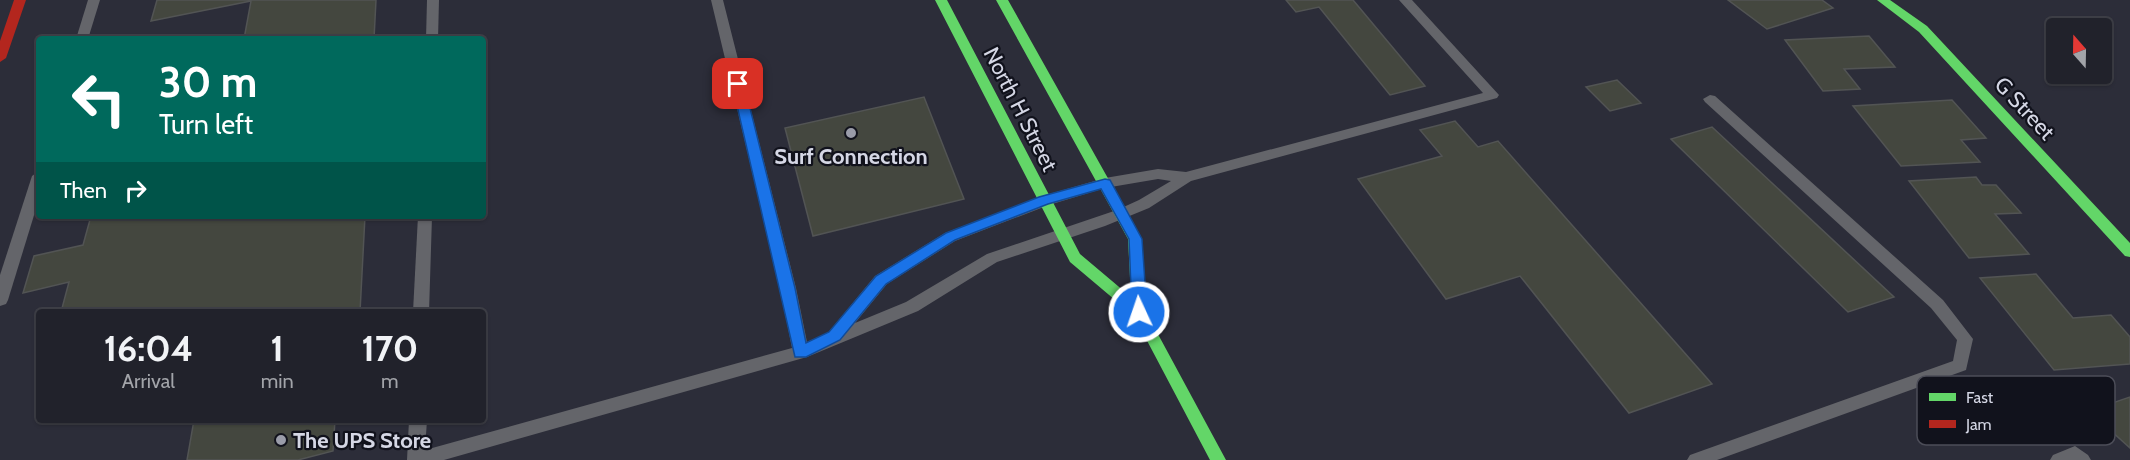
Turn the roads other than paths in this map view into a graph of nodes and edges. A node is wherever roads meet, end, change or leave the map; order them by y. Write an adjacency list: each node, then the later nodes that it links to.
1 (20, 0): 11 (main road)
2 (94, 0): 9 (lane)
3 (433, 0): 10 (lane)
4 (717, 0): 25 (lane)
5 (941, 0): 16 (main road, North H Street)
6 (1002, 0): 14 (main road, North H Street)
7 (1405, 0): 13 (lane)
8 (1883, 0): 20 (main road, G Street)
9 (83, 36)
10 (432, 36)
11 (0, 58)
12 (1710, 99): 26 (lane)
13 (1186, 177): 14 (lane); 17 (lane)
14 (1105, 183): 16 (lane); 17 (main road, North H Street)
15 (36, 186): 21 (lane)
16 (1044, 201): 19 (main road, North H Street); 24 (lane)
17 (1123, 215): 19 (lane); 23 (main road, North H Street)
18 (425, 219): 22 (lane)
19 (1061, 233): 23 (main road, North H Street); 24 (lane)
20 (2130, 252)
21 (0, 300)
22 (422, 309)
23 (1139, 312): 30 (main road, North H Street)
24 (834, 336): 25 (lane)
25 (801, 352): 29 (lane)
26 (1929, 376)
27 (1917, 380): 31 (lane)
28 (418, 423): 29 (lane)
29 (417, 460)
30 (1218, 460)
31 (1696, 460)
32 (2059, 460): 33 (lane)
33 (2082, 460)

